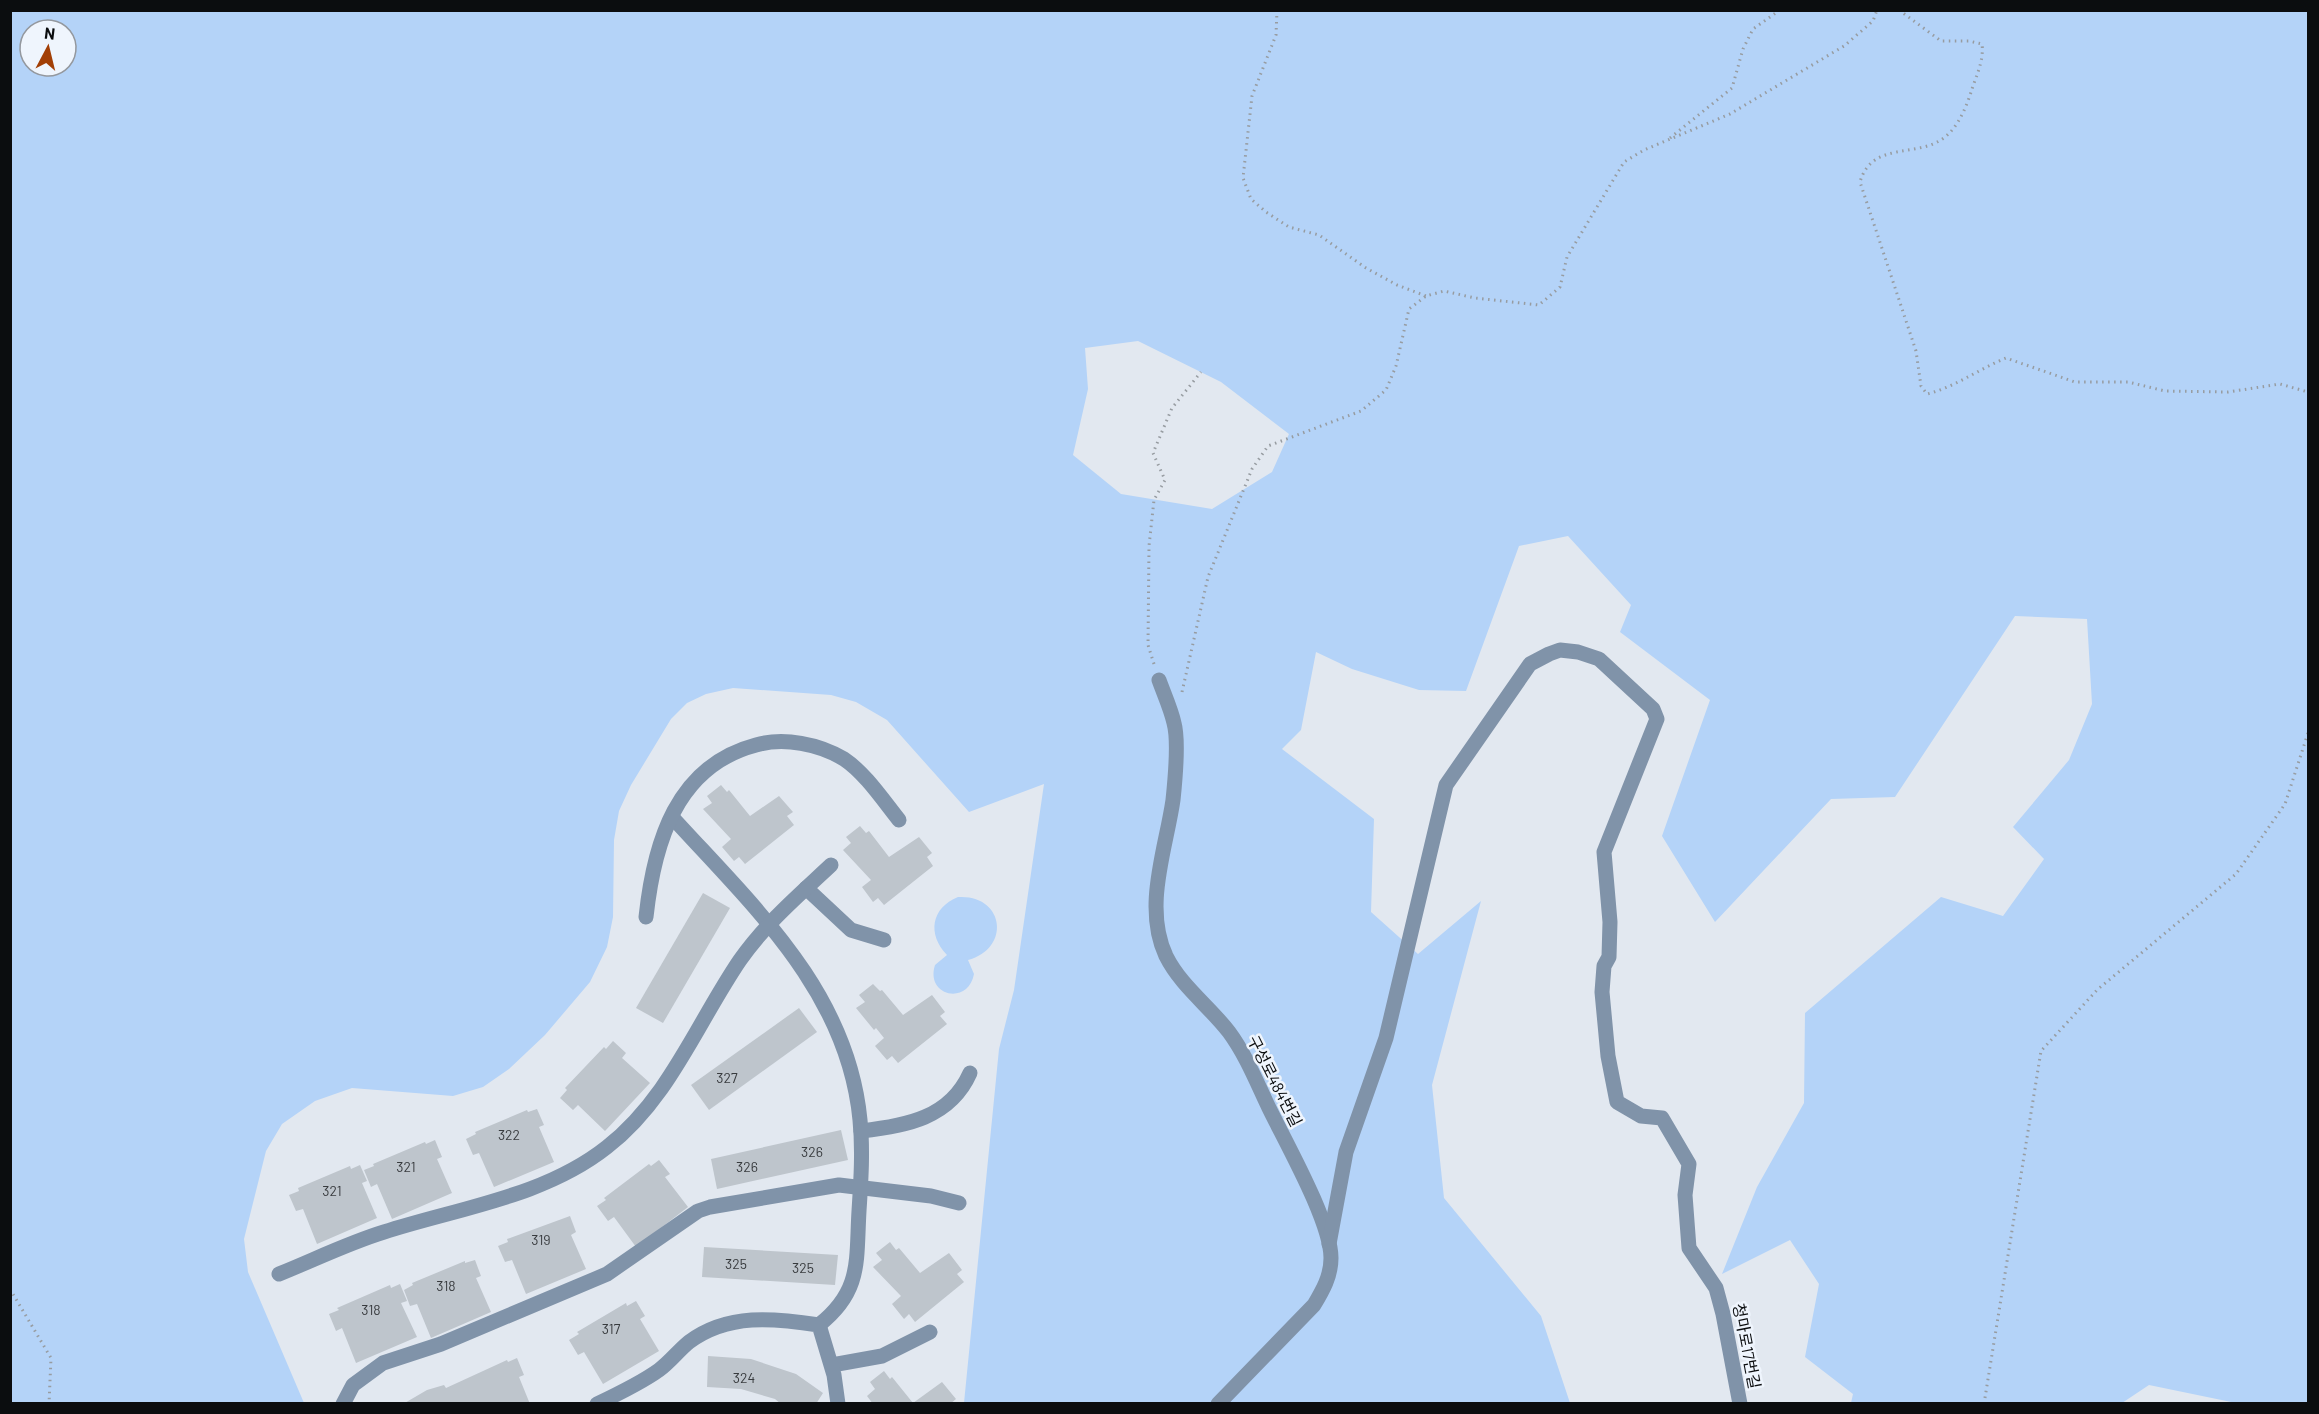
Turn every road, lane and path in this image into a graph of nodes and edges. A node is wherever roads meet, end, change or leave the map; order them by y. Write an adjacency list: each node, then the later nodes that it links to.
1 (1278, 10): 6 (path)
2 (1780, 10): 5 (path)
3 (1876, 10): 5 (path)
4 (1899, 10): 8 (path)
5 (1666, 141): 6 (path)
6 (1426, 296): 10 (path)
7 (1201, 372): 9 (path)
8 (2308, 392)
9 (1159, 680): 10 (street, 구성로484번길)
10 (1175, 724): 23 (street, 구성로484번길)
11 (2308, 733): 35 (path)
12 (672, 817): 13 (street); 16 (street); 17 (street)
13 (899, 820)
14 (831, 865): 15 (street)
15 (806, 888): 17 (street); 18 (street)
16 (646, 916)
17 (768, 923): 20 (street); 24 (street)
18 (884, 940)
19 (970, 1073): 20 (street)
20 (861, 1131): 21 (street)
21 (861, 1186): 22 (street); 26 (street); 30 (street)
22 (959, 1203)
23 (1329, 1244): 33 (street, 구성로484번길); 34 (street, 청마로17번길)
24 (279, 1274)
25 (10, 1289): 29 (path)
26 (819, 1325): 28 (street); 31 (street)
27 (930, 1332): 28 (street)
28 (832, 1365): 32 (street)
29 (49, 1404)
30 (344, 1404)
31 (597, 1404)
32 (838, 1404)
33 (1218, 1404)
34 (1740, 1404)
35 (1984, 1404)

